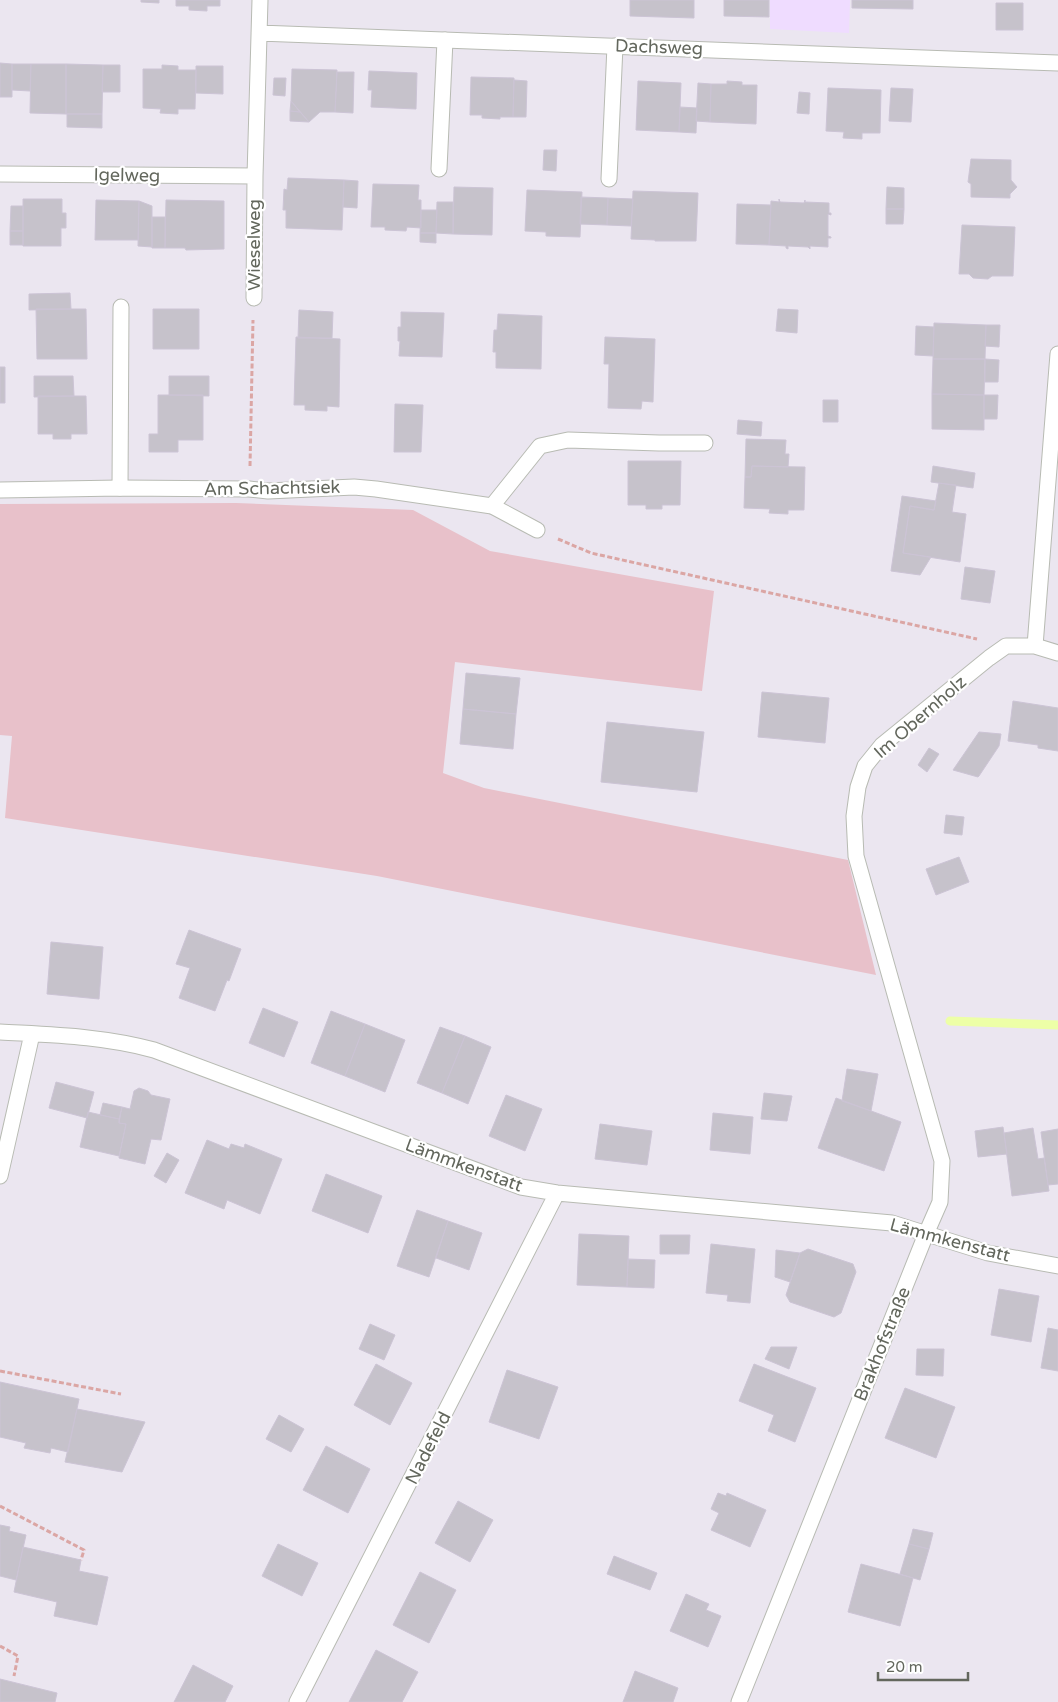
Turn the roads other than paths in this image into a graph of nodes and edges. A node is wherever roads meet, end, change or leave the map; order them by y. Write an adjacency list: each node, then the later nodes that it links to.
1 (260, 0): 2 (street, Wieselweg)
2 (259, 33): 3 (street, Dachsweg); 8 (street, Wieselweg)
3 (445, 40): 4 (street, Dachsweg); 6 (street)
4 (616, 46): 5 (street, Dachsweg); 9 (street)
5 (1058, 63)
6 (438, 170)
7 (0, 174): 8 (street, Igelweg)
8 (255, 176): 10 (street, Wieselweg)
9 (609, 179)
10 (254, 298)
11 (120, 307): 14 (street)
12 (1058, 354): 18 (street)
13 (705, 443): 16 (street)
14 (120, 488): 15 (street, Am Schachtsiek); 16 (street, Am Schachtsiek)
15 (0, 490)
16 (492, 506): 17 (street, Am Schachtsiek)
17 (537, 530)
18 (1035, 646): 19 (street); 20 (street, Im Obernholz)
19 (1058, 653)
20 (891, 978): 25 (street, Brakhofstraße)
21 (0, 1032): 22 (street, Lämmkenstatt)
22 (32, 1034): 23 (street); 24 (street, Lämmkenstatt)
23 (0, 1176)
24 (558, 1193): 25 (street, Lämmkenstatt); 27 (street, Nadefeld)
25 (926, 1234): 26 (street, Lämmkenstatt); 28 (street, Brakhofstraße)
26 (1058, 1266)
27 (297, 1702)
28 (739, 1702)

